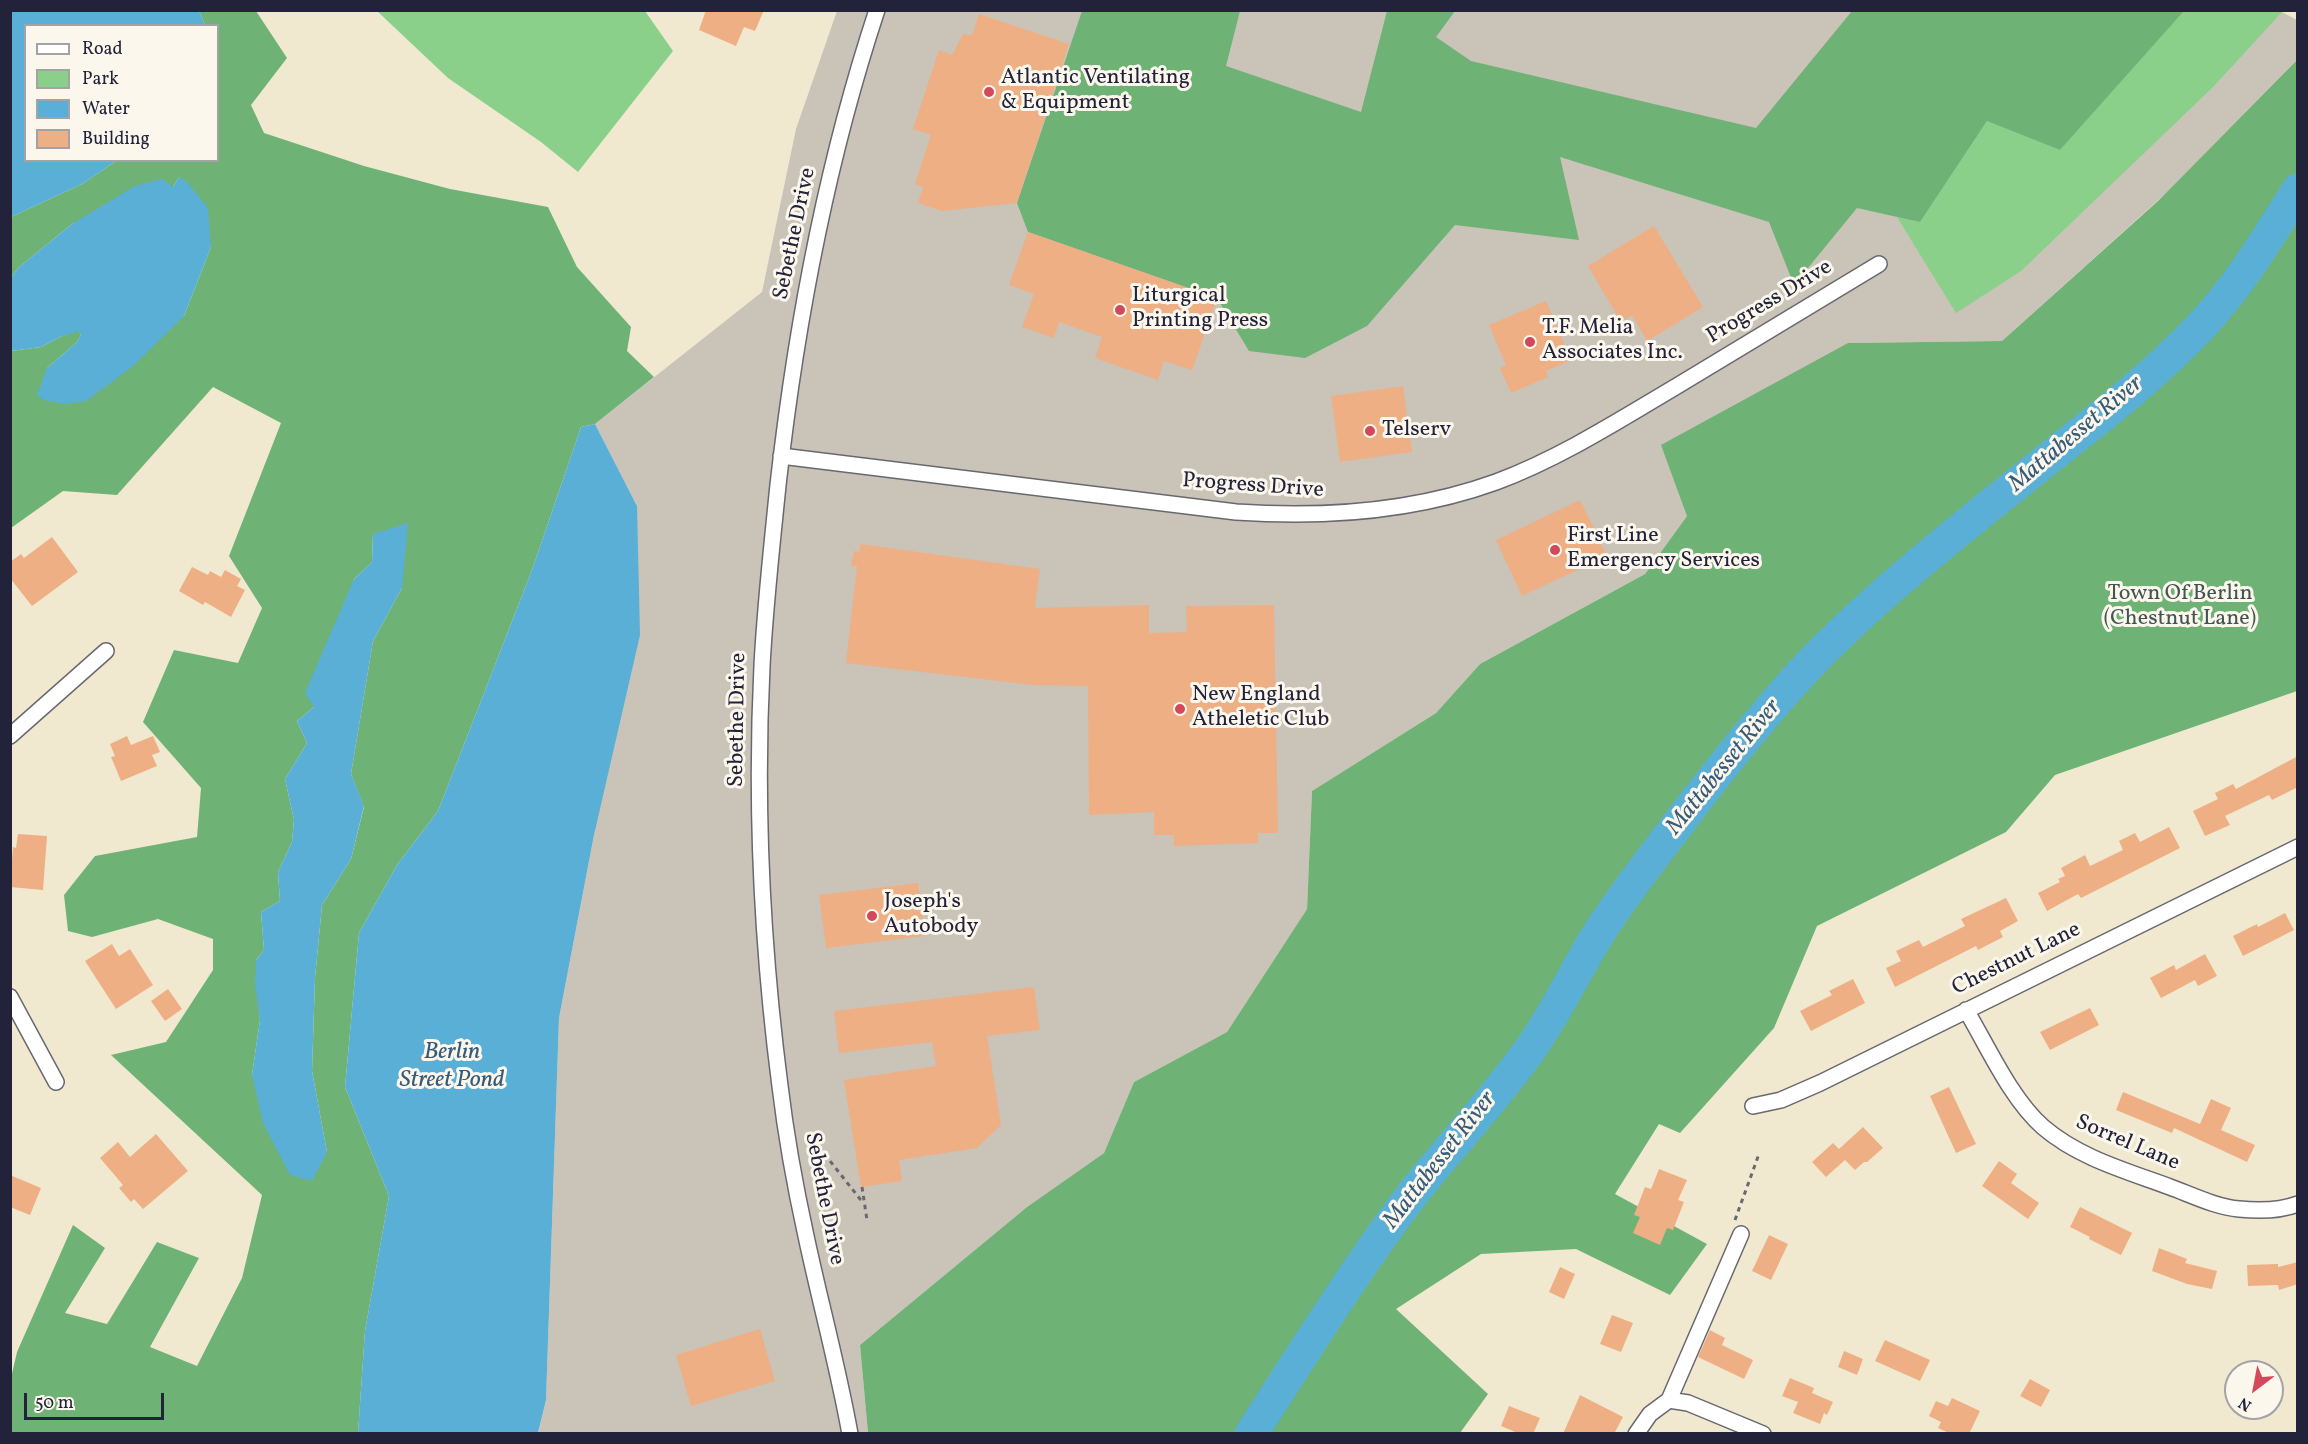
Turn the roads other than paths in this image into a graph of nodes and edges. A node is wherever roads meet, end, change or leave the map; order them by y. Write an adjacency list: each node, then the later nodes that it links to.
1 (877, 10): 3 (street, Sebethe Drive)
2 (1879, 264): 3 (street, Progress Drive)
3 (782, 456): 14 (street, Sebethe Drive)
4 (106, 651): 5 (street)
5 (10, 736)
6 (2298, 847): 8 (street, Chestnut Lane)
7 (10, 997): 9 (street)
8 (1965, 1010): 10 (street, Chestnut Lane); 11 (street, Sorrel Lane)
9 (56, 1082)
10 (1753, 1106)
11 (2298, 1204)
12 (1736, 1232): 13 (street)
13 (1669, 1400): 15 (street); 16 (street)
14 (850, 1434)
15 (1636, 1434)
16 (1763, 1434)

